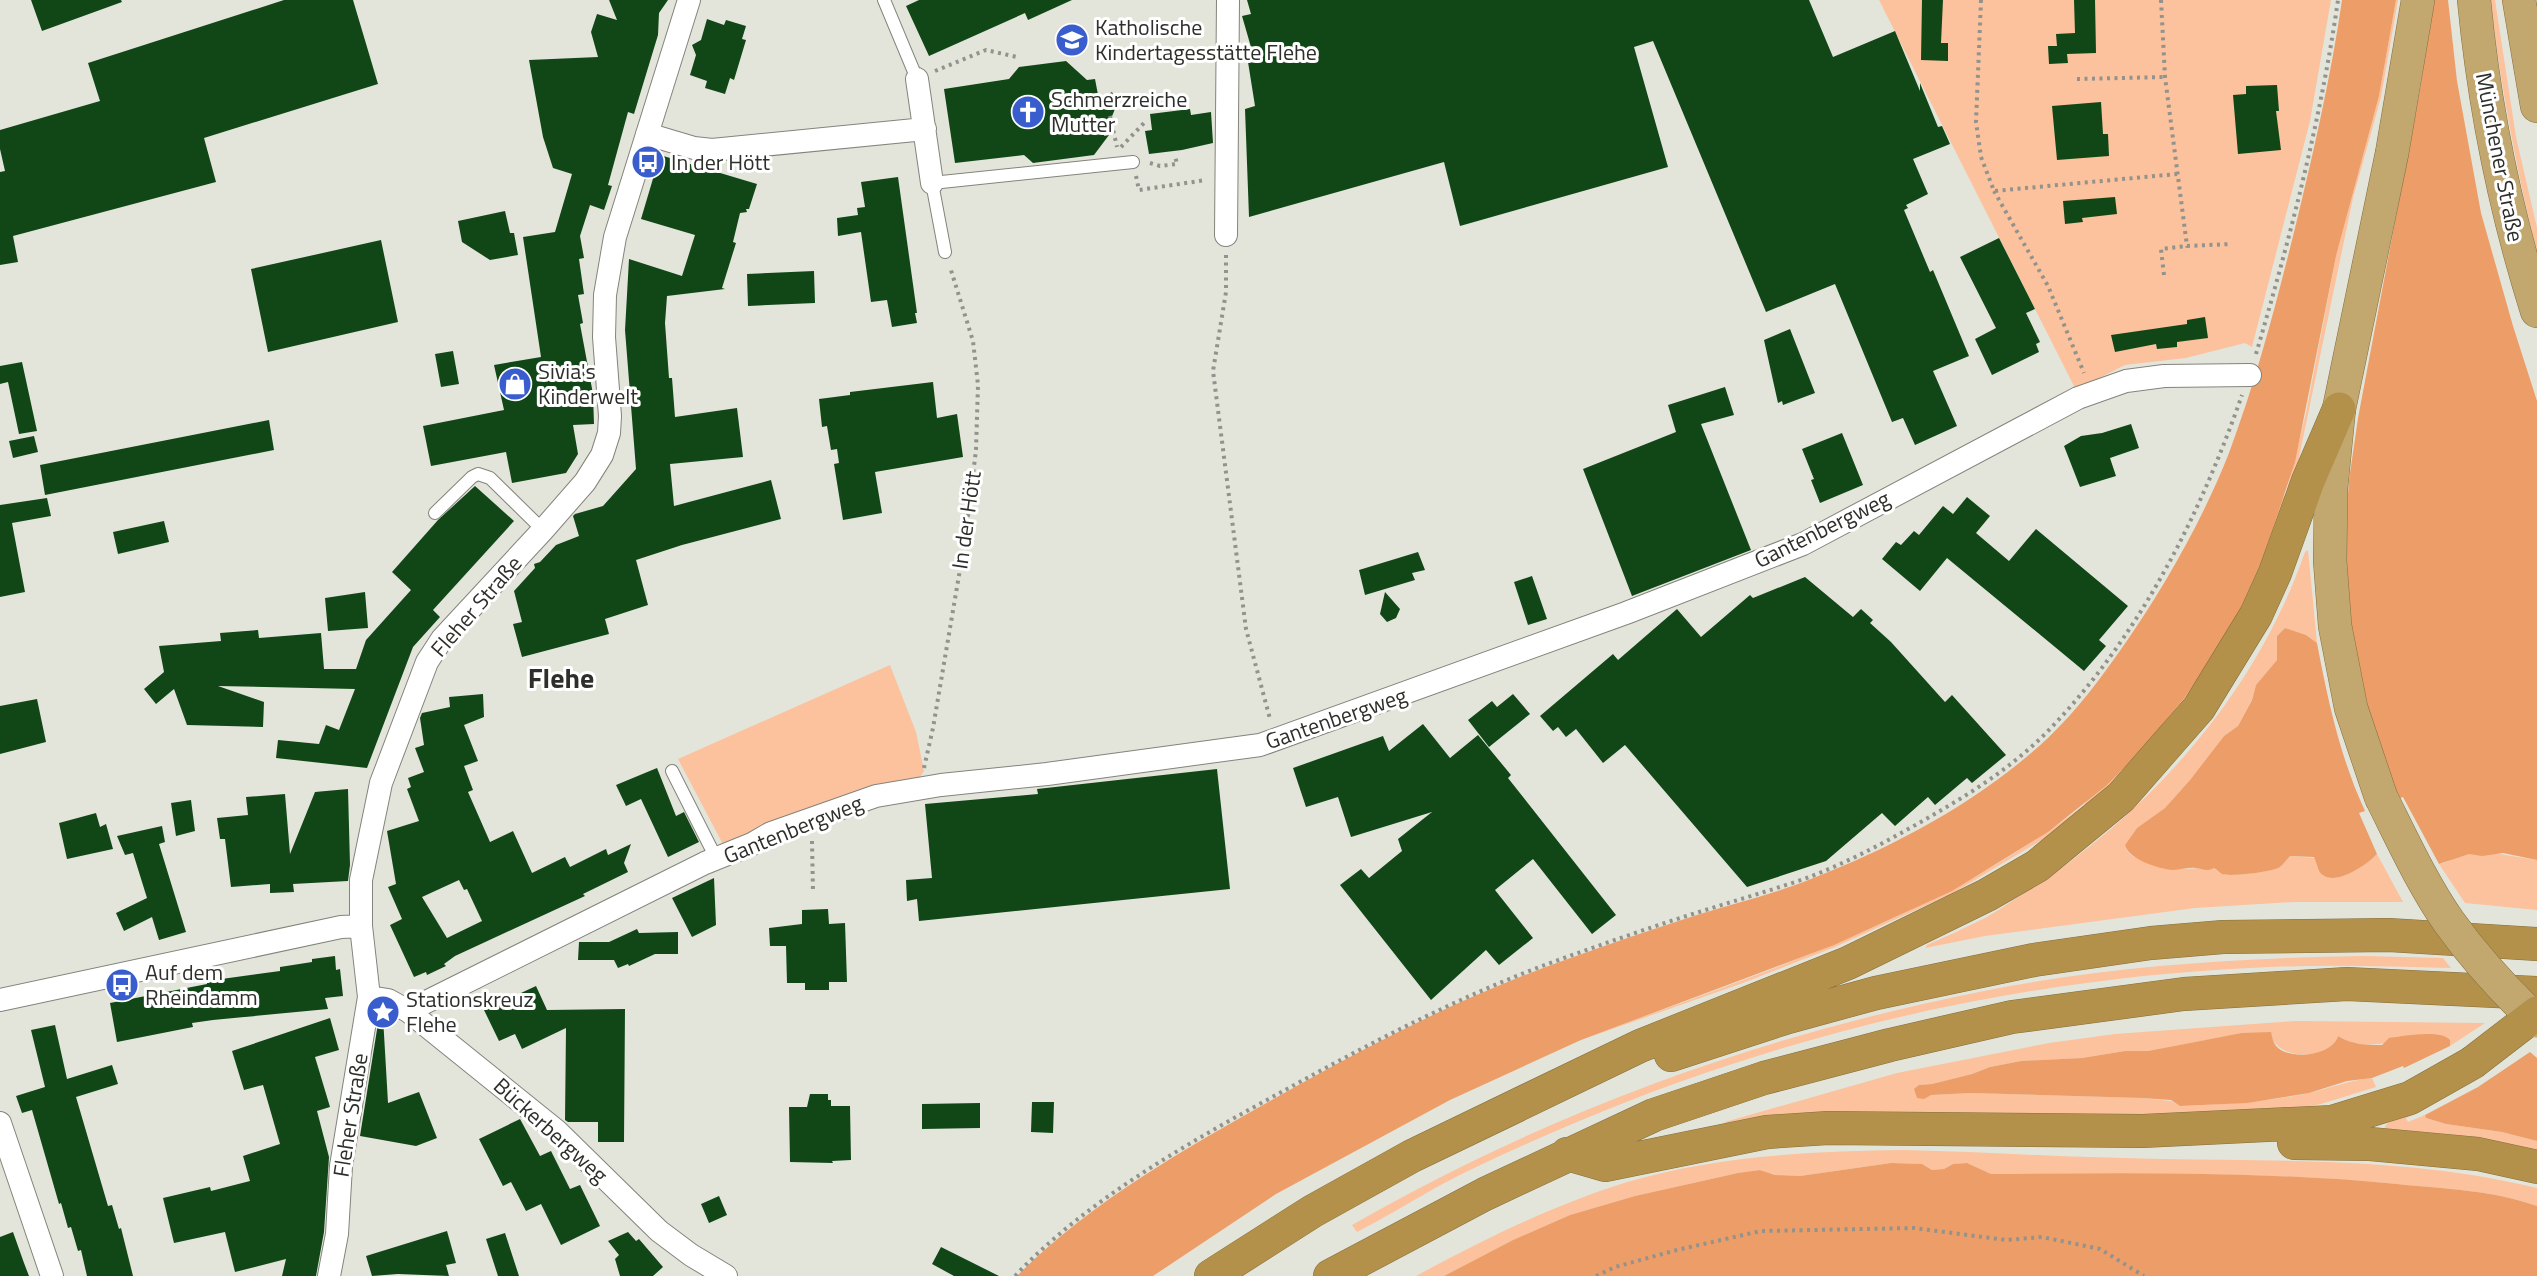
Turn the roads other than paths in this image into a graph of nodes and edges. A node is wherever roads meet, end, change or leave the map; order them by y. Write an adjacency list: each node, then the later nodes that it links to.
1 (689, 0): 10 (street, Fleher Straße)
2 (884, 0): 7 (lane)
3 (1228, 0): 13 (street)
4 (2418, 0): 17 (highway)
5 (2474, 0): 15 (highway, Münchener Straße)
6 (2519, 0): 8 (highway, Münchener Straße)
7 (917, 79): 9 (street)
8 (2537, 106)
9 (925, 129): 10 (street); 12 (street)
10 (647, 134): 19 (street, Fleher Straße)
11 (1133, 162): 12 (lane)
12 (932, 183): 14 (lane)
13 (1226, 235)
14 (945, 252)
15 (2537, 311)
16 (2250, 375): 21 (street, Gantenbergweg)
17 (2339, 409): 29 (highway, bridge); 30 (highway)
18 (435, 513): 19 (lane)
19 (543, 530): 22 (street, Fleher Straße)
20 (672, 771): 21 (lane)
21 (717, 860): 27 (street, Gantenbergweg)
22 (361, 926): 25 (street, Fleher Straße); 26 (street)
23 (2537, 944): 30 (highway)
24 (2537, 993): 33 (highway)
25 (369, 997): 27 (street, Bückerbergweg); 36 (street, Fleher Straße)
26 (0, 1000)
27 (408, 1011): 37 (street, Bückerbergweg)
28 (2537, 1013): 32 (highway, bridge)
29 (2537, 1021)
30 (1505, 1112): 38 (highway)
31 (0, 1123): 35 (street)
32 (2143, 1131): 33 (highway); 34 (highway)
33 (1567, 1154): 39 (highway)
34 (2537, 1167)
35 (52, 1276)
36 (329, 1276)
37 (726, 1276)
38 (1211, 1276)
39 (1330, 1276)

